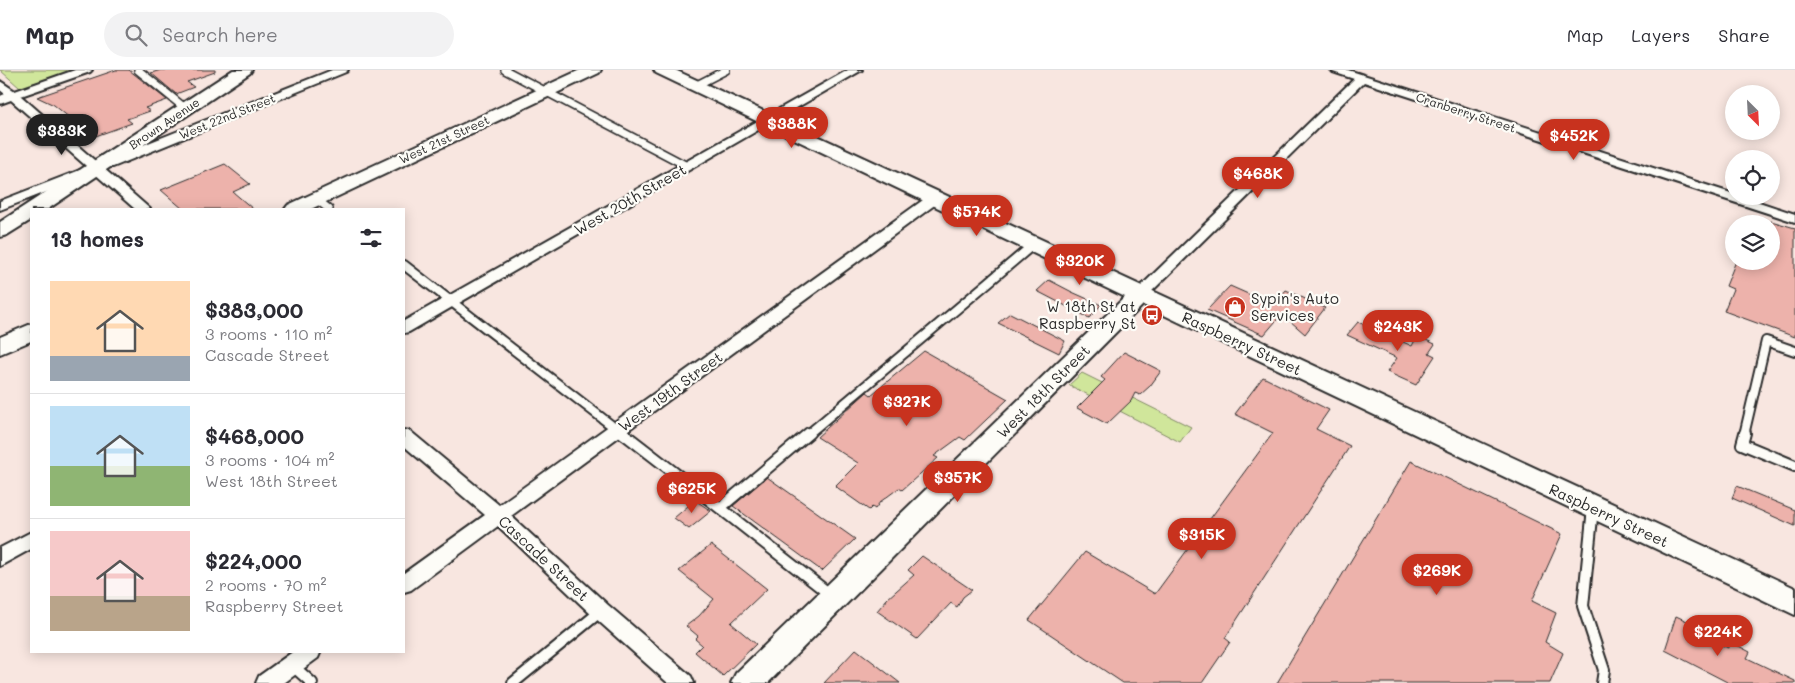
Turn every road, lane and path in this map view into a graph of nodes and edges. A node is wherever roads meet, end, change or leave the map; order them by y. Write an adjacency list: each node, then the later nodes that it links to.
1 (86, 70): 15 (street)
2 (138, 70): 17 (lane)
3 (244, 70): 17 (street, Brown Avenue)
4 (342, 70): 20 (street, West 22nd Street)
5 (505, 70): 14 (lane)
6 (593, 70): 14 (street, West 21st Street)
7 (662, 70): 13 (street, Raspberry Street)
8 (726, 70): 13 (lane)
9 (856, 70): 18 (street, West 20th Street)
10 (1337, 70): 11 (street, Cranberry Street)
11 (1362, 78): 28 (street, Cranberry Street); 32 (street, West 18th Street)
12 (0, 84): 15 (street)
13 (695, 86): 18 (street, Raspberry Street)
14 (546, 92): 19 (lane); 22 (street, West 21st Street)
15 (13, 95): 16 (street); 20 (street)
16 (0, 100)
17 (186, 108): 20 (street, Brown Avenue)
18 (768, 120): 19 (street, West 20th Street); 21 (street, Raspberry Street)
19 (687, 166): 33 (street, West 20th Street)
20 (96, 168): 23 (street, West 22nd Street); 24 (street, Brown Avenue); 25 (street)
21 (935, 198): 30 (street, Raspberry Street); 38 (street, West 19th Street)
22 (322, 204): 26 (street, West 21st Street)
23 (0, 206)
24 (36, 208)
25 (142, 208)
26 (300, 208)
27 (30, 212): 29 (street, Brown Avenue)
28 (1795, 218)
29 (0, 231)
30 (1034, 244): 32 (street, Raspberry Street); 41 (lane)
31 (405, 267): 33 (lane)
32 (1140, 295): 42 (street, Raspberry Street); 47 (street, West 18th Street)
33 (451, 301): 34 (street, West 20th Street); 38 (lane)
34 (405, 327)
35 (30, 332): 36 (street)
36 (0, 346)
37 (1795, 351): 40 (lane)
38 (618, 428): 41 (lane); 43 (street, West 19th Street)
39 (405, 437): 43 (street, Cascade Street)
40 (1795, 466)
41 (720, 508): 47 (lane)
42 (1594, 508): 48 (street, Raspberry Street); 57 (lane)
43 (498, 515): 46 (street, West 19th Street); 49 (street, Cascade Street)
44 (30, 541): 45 (street)
45 (0, 558)
46 (405, 583)
47 (833, 597): 56 (street, West 18th Street)
48 (1795, 602)
49 (601, 611): 54 (lane); 55 (street, Cascade Street)
50 (307, 653): 51 (street)
51 (292, 665): 52 (street); 53 (lane)
52 (267, 683)
53 (312, 683)
54 (513, 683)
55 (683, 683)
56 (747, 683)
57 (1602, 683)

